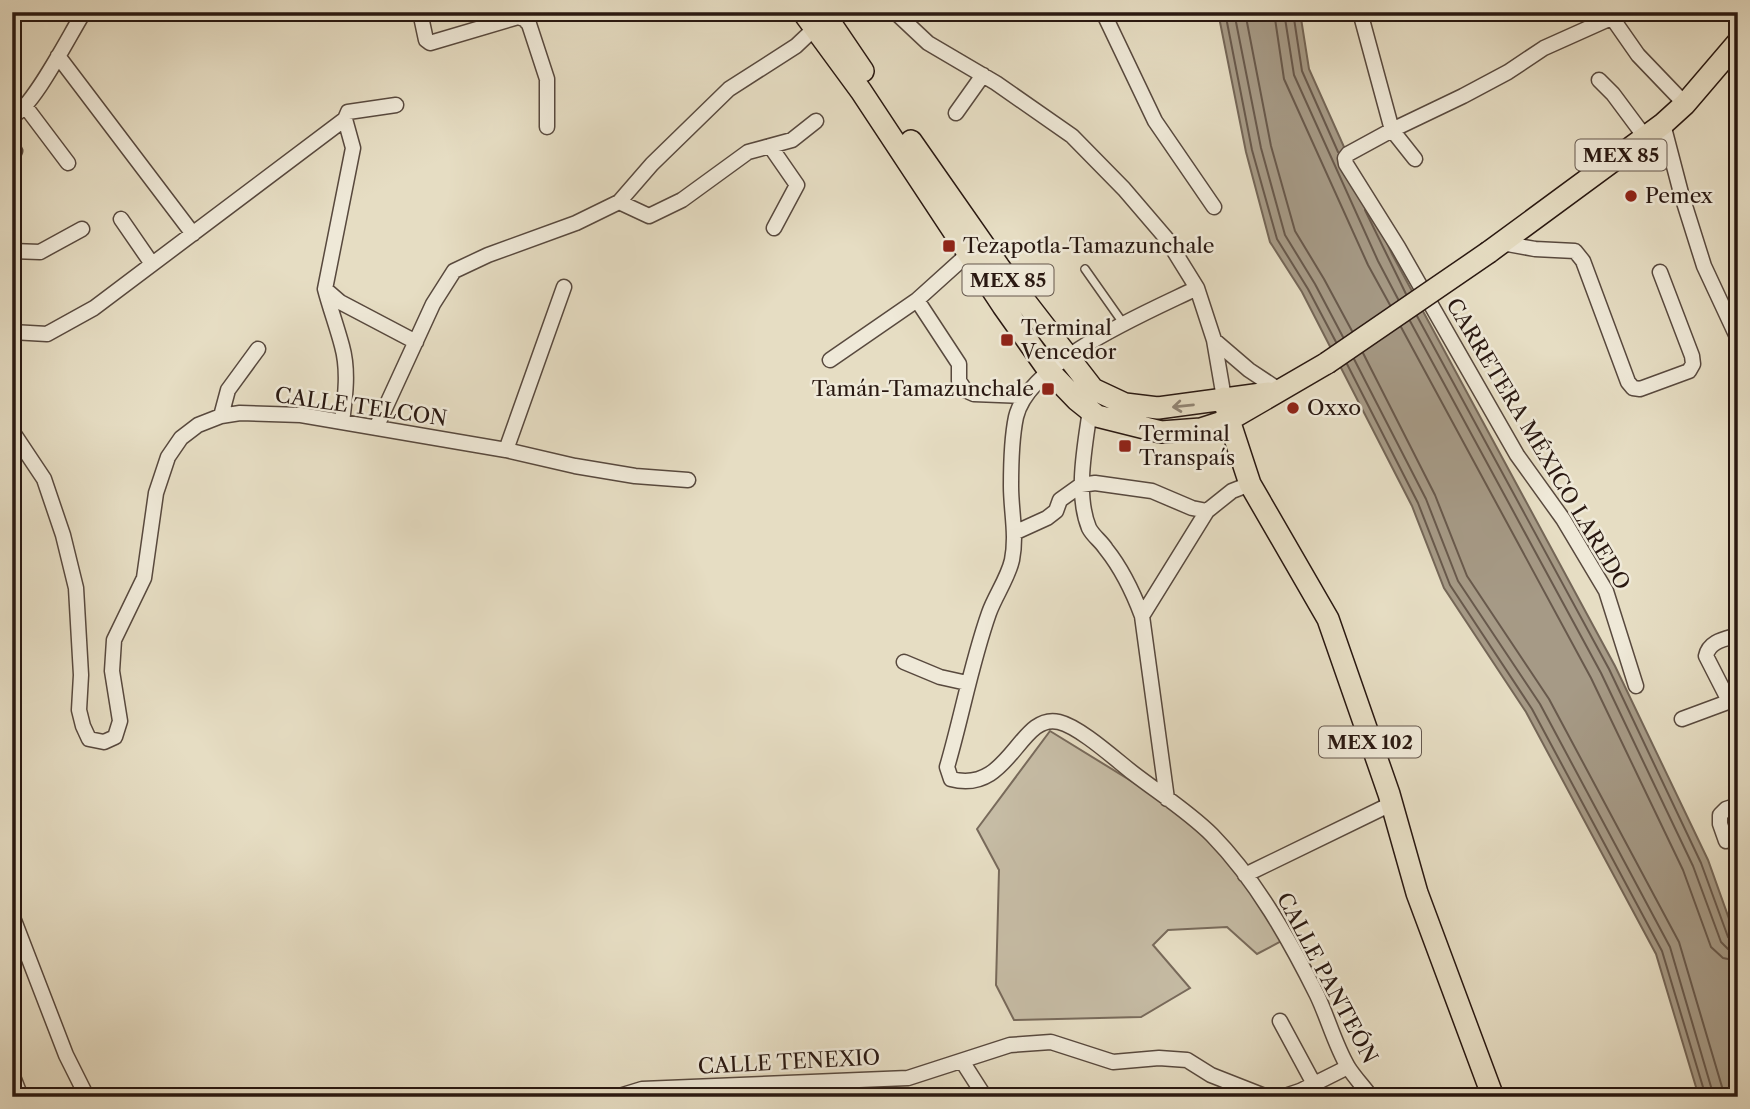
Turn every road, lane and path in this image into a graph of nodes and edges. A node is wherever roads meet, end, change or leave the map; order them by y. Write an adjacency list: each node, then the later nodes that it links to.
1 (84, 12): 9 (street)
2 (421, 12): 21 (street)
3 (895, 12): 10 (street)
4 (1103, 12): 28 (street)
5 (1360, 12): 22 (street)
6 (1610, 15): 13 (street); 22 (street)
7 (814, 18): 12 (main road, MEX 85); 27 (street)
8 (1738, 42): 13 (main road, MEX 85)
9 (58, 56): 15 (street); 32 (street)
10 (982, 75): 16 (street); 40 (street)
11 (1599, 80): 23 (street)
12 (866, 87): 35 (main road, MEX 85); 49 (main road, MEX 85)
13 (1685, 104): 20 (main road, MEX 85)
14 (396, 105): 18 (street)
15 (25, 106): 17 (street); 26 (street)
16 (956, 113)
17 (12, 116)
18 (345, 119): 32 (street); 41 (street)
19 (816, 121): 24 (street)
20 (1663, 124): 23 (main road, MEX 85); 45 (street)
21 (547, 127)
22 (1392, 130): 25 (street); 71 (street, CARRETERA MÉXICO LAREDO)
23 (1645, 137): 33 (main road, MEX 85)
24 (770, 146): 27 (street); 30 (street)
25 (1415, 159)
26 (68, 163)
27 (619, 202): 47 (street)
28 (1214, 207)
29 (121, 219): 36 (street)
30 (774, 228)
31 (82, 229): 34 (street)
32 (193, 234): 36 (street)
33 (1495, 248): 38 (street); 52 (main road, MEX 85, bridge)
34 (12, 251)
35 (968, 254): 42 (street); 51 (main road, MEX 85)
36 (152, 264): 44 (street)
37 (1085, 269): 43 (lane)
38 (1660, 272)
39 (564, 287): 61 (street)
40 (1197, 288): 43 (street); 46 (street)
41 (325, 289): 47 (street); 58 (street)
42 (917, 300): 50 (street); 53 (street)
43 (1124, 324): 49 (street)
44 (12, 332)
45 (1738, 339)
46 (1214, 340): 52 (street); 54 (street)
47 (416, 342): 59 (street)
48 (258, 349): 56 (street)
49 (1068, 357): 51 (street); 54 (main road, MEX 85, one-way to 49)
50 (831, 360)
51 (1049, 371): 53 (street); 55 (main road, MEX 85)
52 (1277, 392): 54 (main road, MEX 85); 57 (main road, MEX 85)
53 (1026, 396): 66 (street)
54 (1224, 398): 57 (main road, MEX 102)
55 (1090, 410): 57 (main road, MEX 85); 64 (street)
56 (221, 416): 58 (street, CALLE TELCON); 60 (street, CALLE TELCON)
57 (1229, 420): 63 (main road, MEX 102)
58 (342, 422): 59 (street, CALLE TELCON)
59 (376, 429): 61 (street, CALLE TELCON)
60 (12, 430)
61 (506, 450): 62 (street, CALLE TELCON)
62 (688, 480)
63 (1250, 484): 65 (street); 75 (main road, MEX 102)
64 (1081, 485): 65 (street); 66 (street); 67 (street)
65 (1207, 511): 67 (street)
66 (1014, 533): 70 (street)
67 (1142, 616): 74 (street)
68 (1738, 635): 72 (street)
69 (904, 662): 70 (street)
70 (967, 683): 74 (street, CALLE PANTEÓN)
71 (1636, 686)
72 (1733, 700): 73 (street)
73 (1682, 719)
74 (1167, 799): 78 (street, CALLE PANTEÓN)
75 (1391, 804): 78 (street); 92 (main road, MEX 102)
76 (1738, 805): 77 (street)
77 (1726, 841)
78 (1245, 875): 82 (street, CALLE PANTEÓN)
79 (12, 915): 86 (street)
80 (1280, 1021): 84 (street)
81 (962, 1061): 87 (street, CALLE TENEXIO); 88 (street); 89 (street, CALLE TENEXIO)
82 (1348, 1067): 84 (street); 91 (street, CALLE PANTEÓN)
83 (12, 1074): 85 (street)
84 (1314, 1084): 90 (street)
85 (21, 1097)
86 (87, 1097)
87 (615, 1097)
88 (985, 1097)
89 (1267, 1097)
90 (1282, 1097)
91 (1371, 1097)
92 (1493, 1097)

